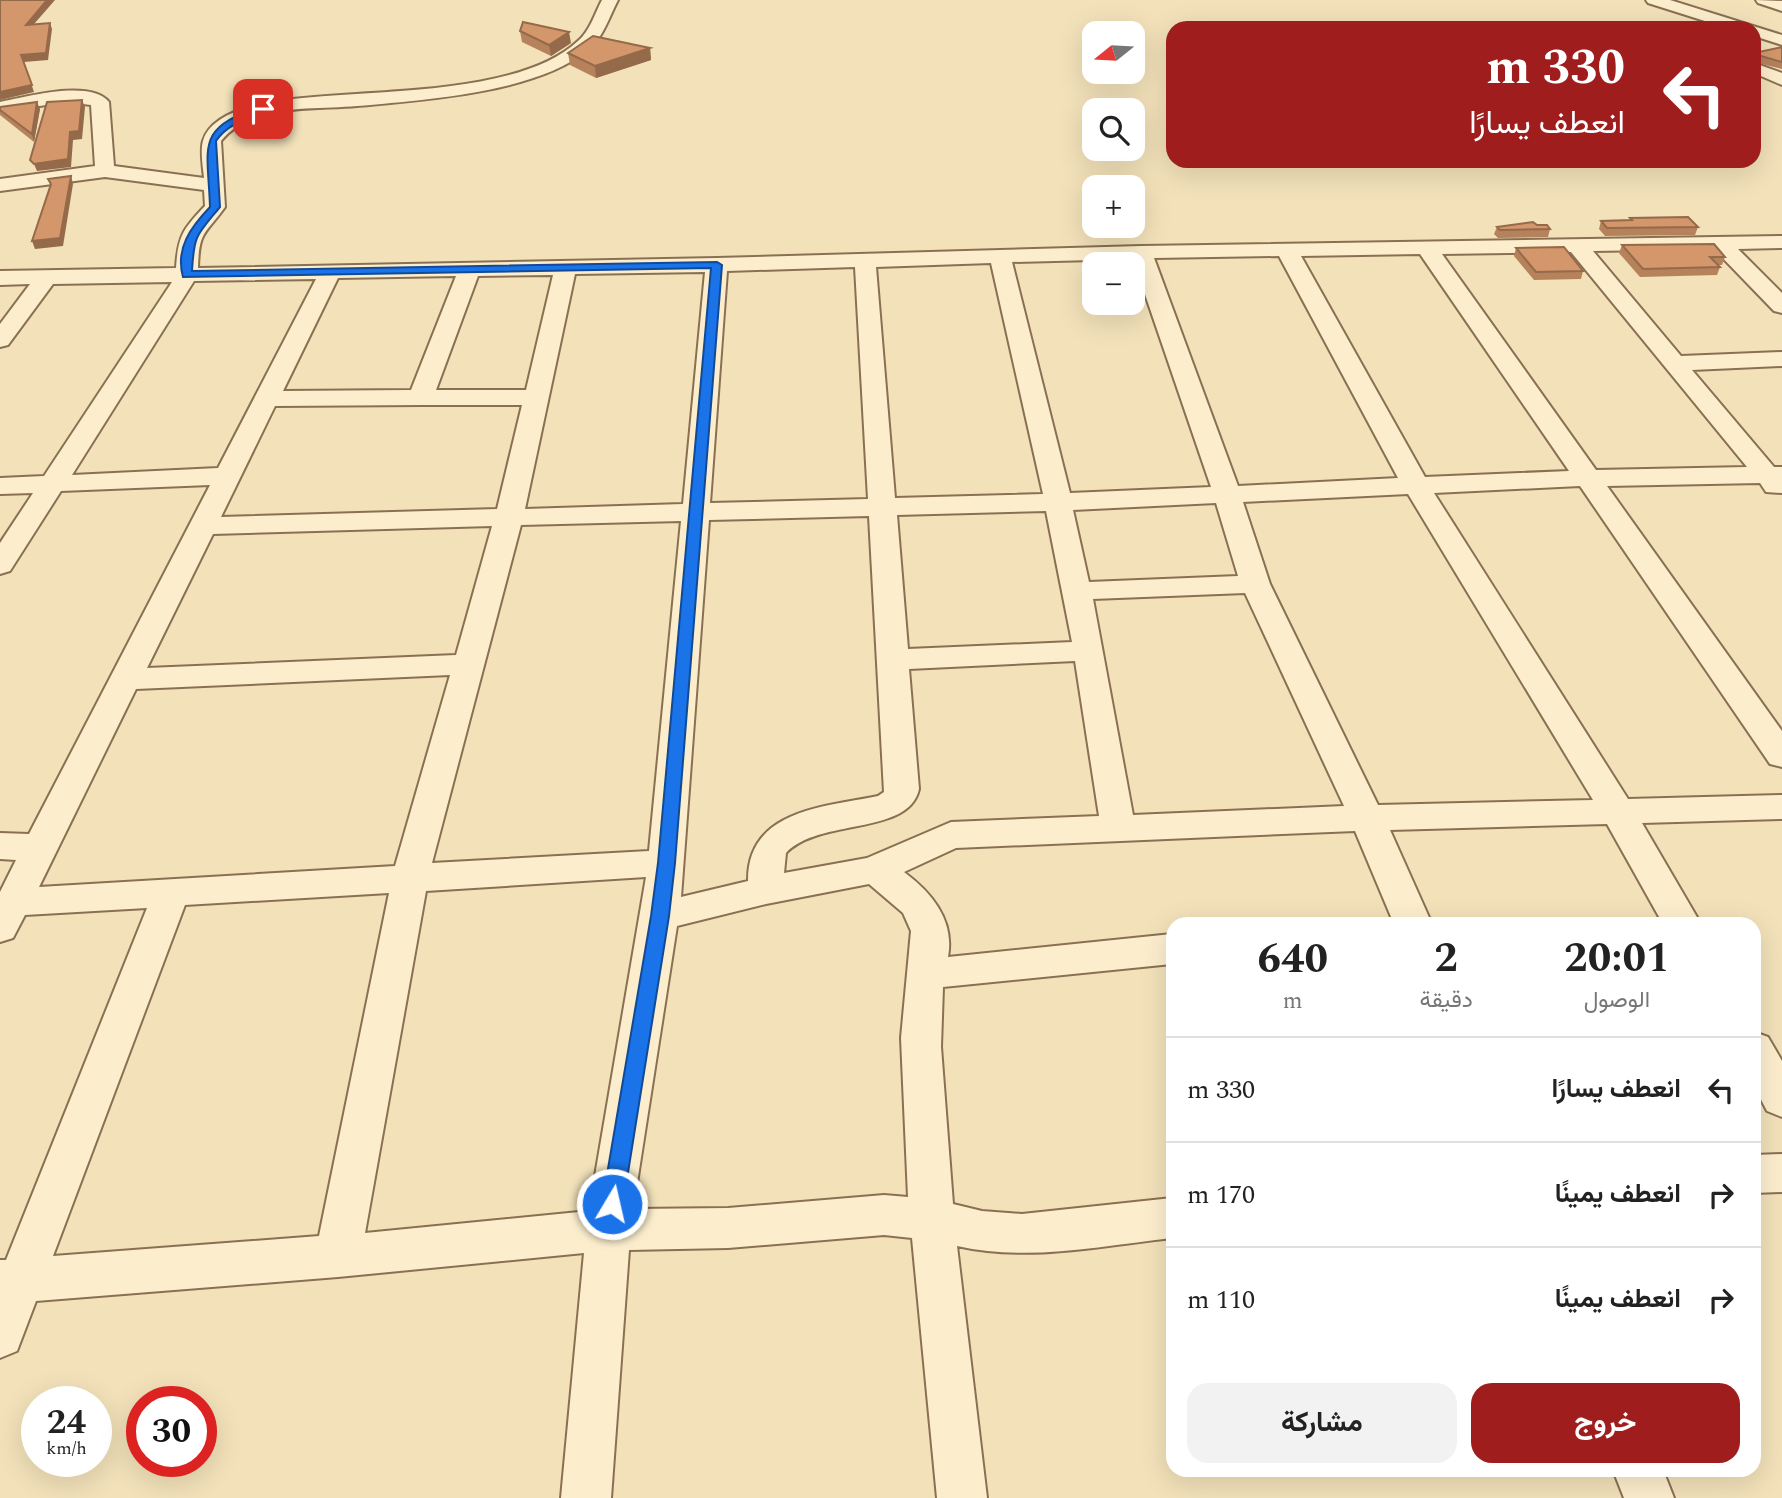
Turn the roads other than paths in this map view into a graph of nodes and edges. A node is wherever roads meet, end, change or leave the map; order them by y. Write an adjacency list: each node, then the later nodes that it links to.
1 (610, 0): 15 (street)
2 (1654, 0): 5 (street)
3 (1764, 0): 4 (street)
4 (1782, 5)
5 (1722, 21)
6 (1761, 33): 7 (street)
7 (1782, 40)
8 (1782, 57): 9 (street)
9 (1761, 66)
10 (1761, 70): 11 (street)
11 (1782, 80)
12 (0, 107): 13 (street)
13 (105, 171): 14 (street); 15 (street)
14 (0, 185)
15 (213, 185): 30 (street)
16 (1782, 242): 17 (street)
17 (1720, 243): 18 (street); 33 (street)
18 (1578, 247): 19 (street); 36 (street)
19 (1428, 250): 20 (street); 41 (street)
20 (1287, 251): 21 (street); 44 (street)
21 (1145, 253)
22 (1082, 255): 23 (street)
23 (1000, 257): 24 (street); 47 (street)
24 (865, 260): 26 (street); 48 (street)
25 (1145, 264): 46 (street)
26 (717, 265): 27 (street); 49 (street)
27 (566, 267): 28 (street); 37 (street)
28 (469, 270): 29 (street); 38 (street)
29 (331, 271): 30 (street); 39 (street)
30 (187, 275): 31 (street); 43 (street)
31 (47, 277): 32 (street); 34 (street)
32 (0, 278)
33 (1782, 306)
34 (0, 340)
35 (1782, 359): 36 (street)
36 (1674, 363): 42 (street)
37 (537, 397): 38 (street); 50 (street)
38 (421, 398): 39 (street)
39 (266, 399): 40 (street)
40 (227, 476): 43 (street); 51 (street)
41 (1587, 478): 42 (street); 44 (street); 59 (street)
42 (1777, 481)
43 (54, 483): 45 (street); 52 (street)
44 (1415, 484): 46 (street); 61 (street)
45 (0, 486)
46 (1227, 493): 47 (street); 53 (street)
47 (1058, 502): 48 (street); 54 (street)
48 (883, 507): 49 (street); 56 (street)
49 (696, 512): 50 (street); 66 (street)
50 (509, 517): 51 (street); 57 (street)
51 (201, 526): 58 (street)
52 (0, 565)
53 (1255, 584): 54 (street); 62 (street)
54 (1076, 591): 55 (street)
55 (1089, 651): 56 (street); 63 (street)
56 (894, 660): 69 (street)
57 (469, 664): 58 (street); 68 (street)
58 (125, 678): 65 (street)
59 (1782, 756)
60 (1782, 807): 61 (street)
61 (1617, 810): 62 (street); 74 (street)
62 (1367, 818): 63 (street); 73 (street)
63 (1118, 827): 67 (street)
64 (0, 846): 65 (street)
65 (41, 848): 71 (street)
66 (667, 863): 68 (street); 72 (street)
67 (874, 870): 69 (street); 76 (street)
68 (410, 878): 70 (street); 84 (street)
69 (766, 890): 72 (street)
70 (172, 892): 71 (street); 85 (street)
71 (6, 915)
72 (660, 916): 83 (street)
73 (1410, 917)
74 (1678, 917)
75 (1166, 950): 76 (street)
76 (925, 974): 82 (street)
77 (1761, 1062): 78 (street)
78 (1782, 1099)
79 (1782, 1173): 80 (street)
80 (1761, 1174)
81 (1166, 1219): 82 (street)
82 (933, 1220): 83 (street); 89 (street)
83 (608, 1230): 84 (street); 88 (street)
84 (338, 1256): 85 (street)
85 (11, 1282): 86 (street)
86 (0, 1335)
87 (1641, 1477): 90 (street)
88 (586, 1498)
89 (962, 1498)
90 (1649, 1498)

